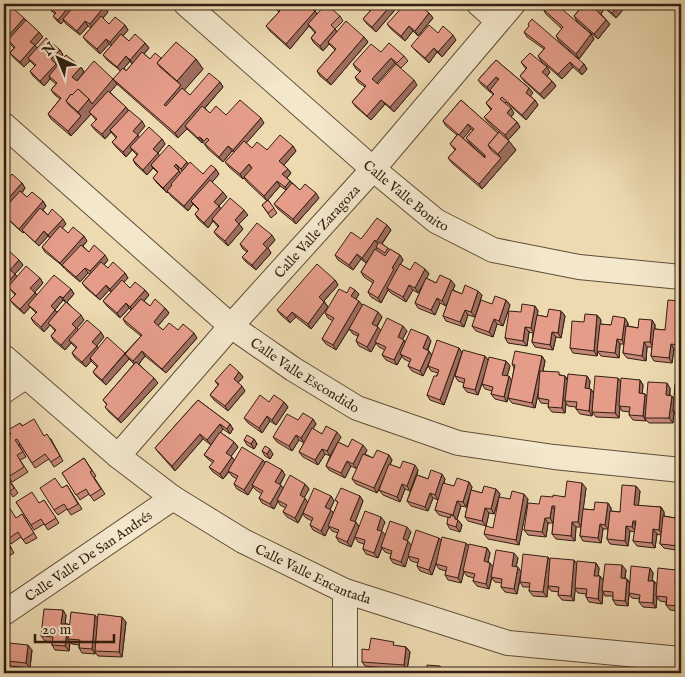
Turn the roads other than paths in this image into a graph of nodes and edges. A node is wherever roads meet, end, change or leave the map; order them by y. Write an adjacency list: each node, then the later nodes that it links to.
1 (186, 4): 5 (street, Calle Valle Bonito)
2 (479, 4): 3 (street)
3 (506, 12): 5 (street, Calle Valle Zaragoza)
4 (4, 124): 7 (street, Calle Valle Escondido)
5 (373, 169): 6 (street, Calle Valle Bonito); 7 (street, Calle Valle Zaragoza)
6 (681, 276)
7 (231, 326): 11 (street, Calle Valle Zaragoza); 12 (street, Calle Valle Escondido)
8 (4, 357): 9 (street, Calle Valle Encantada)
9 (25, 377): 10 (street); 11 (street, Calle Valle Encantada)
10 (4, 391)
11 (118, 456): 13 (street, Calle Valle Encantada)
12 (681, 470)
13 (173, 498): 14 (street, Calle Valle Encantada); 15 (street, Calle Valle De San Andrés)
14 (345, 592): 16 (street, Calle Valle Encantada); 17 (street)
15 (4, 613)
16 (681, 659)
17 (345, 673)

